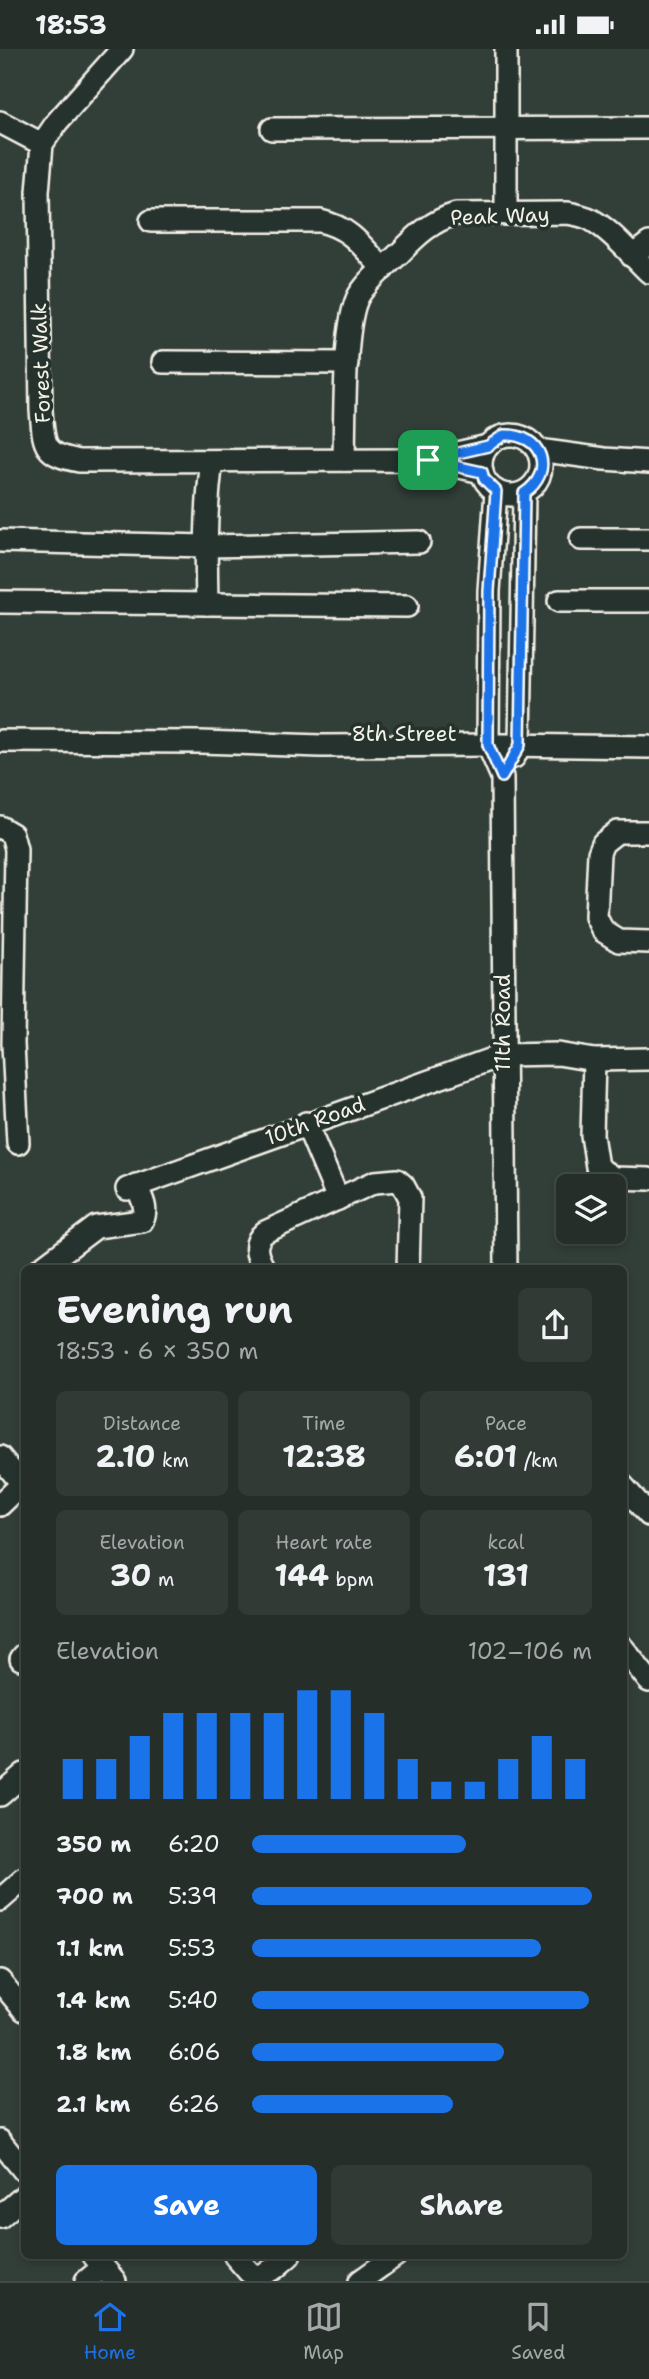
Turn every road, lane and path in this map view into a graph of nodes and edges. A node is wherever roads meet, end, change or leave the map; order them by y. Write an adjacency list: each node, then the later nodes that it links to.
1 (122, 49): 7 (street)
2 (506, 49): 6 (street)
3 (0, 122): 7 (street)
4 (649, 128): 6 (street)
5 (272, 129): 6 (street)
6 (505, 130): 8 (street)
7 (42, 144): 19 (street, Forest Walk)
8 (506, 213): 10 (street, Peak Way); 11 (street, Peak Way)
9 (151, 221): 11 (street)
10 (640, 249): 12 (street, Peak Way)
11 (383, 268): 14 (street, Peak Way)
12 (649, 272)
13 (163, 362): 14 (street)
14 (347, 363): 16 (street, Peak Way)
15 (488, 446): 17 (street, Forest Walk); 18 (street); 21 (street)
16 (344, 460): 17 (street, Forest Walk); 19 (street, Forest Walk)
17 (428, 460): 21 (street, Forest Walk)
18 (540, 460): 20 (street); 23 (street)
19 (212, 462): 30 (street)
20 (649, 462)
21 (482, 472): 22 (street)
22 (496, 491): 23 (street); 24 (street)
23 (524, 493): 25 (street)
24 (492, 537): 25 (street); 36 (street)
25 (524, 538): 37 (street)
26 (581, 539): 27 (street)
27 (649, 539)
28 (0, 541): 30 (street)
29 (419, 543): 30 (street)
30 (206, 546): 34 (street)
31 (559, 601): 32 (street)
32 (649, 601)
33 (0, 602): 34 (street)
34 (208, 604): 35 (street)
35 (407, 606)
36 (489, 619): 37 (street); 39 (street)
37 (522, 620): 40 (street)
38 (649, 733): 40 (street, 8th Street)
39 (488, 739): 40 (street, 8th Street); 41 (street, 8th Street); 43 (street, 11th Road)
40 (520, 740): 42 (street, 8th Street); 43 (street, 11th Road)
41 (0, 741)
42 (649, 747)
43 (502, 777): 48 (street, 11th Road)
44 (0, 827): 47 (street)
45 (649, 832): 46 (street)
46 (649, 942)
47 (6, 1044): 52 (street)
48 (503, 1055): 50 (street, 10th Road); 51 (street, 10th Road); 58 (street, 11th Road)
49 (649, 1059): 50 (street, 10th Road)
50 (594, 1060): 53 (street)
51 (306, 1123): 54 (street); 55 (street, 10th Road)
52 (18, 1143)
53 (649, 1179)
54 (338, 1199): 56 (street); 57 (street)
55 (45, 1265)
56 (262, 1265)
57 (408, 1265)
58 (506, 1265)
59 (0, 1457): 60 (street)
60 (21, 1481)
61 (21, 1487): 63 (street)
62 (627, 1490): 64 (street)
63 (0, 1505)
64 (649, 1515)
65 (627, 1653): 66 (street)
66 (649, 1681)
67 (21, 1777): 68 (street)
68 (0, 1795)
69 (21, 1882): 70 (street)
70 (0, 1900)
71 (0, 1981): 72 (street)
72 (21, 2006)
73 (0, 2141): 74 (street)
74 (21, 2167)
75 (21, 2199): 76 (street)
76 (0, 2217)
77 (238, 2259): 78 (street)
78 (286, 2259)
79 (391, 2259): 82 (street)
80 (104, 2268): 81 (street)
81 (86, 2281)
82 (360, 2281)

